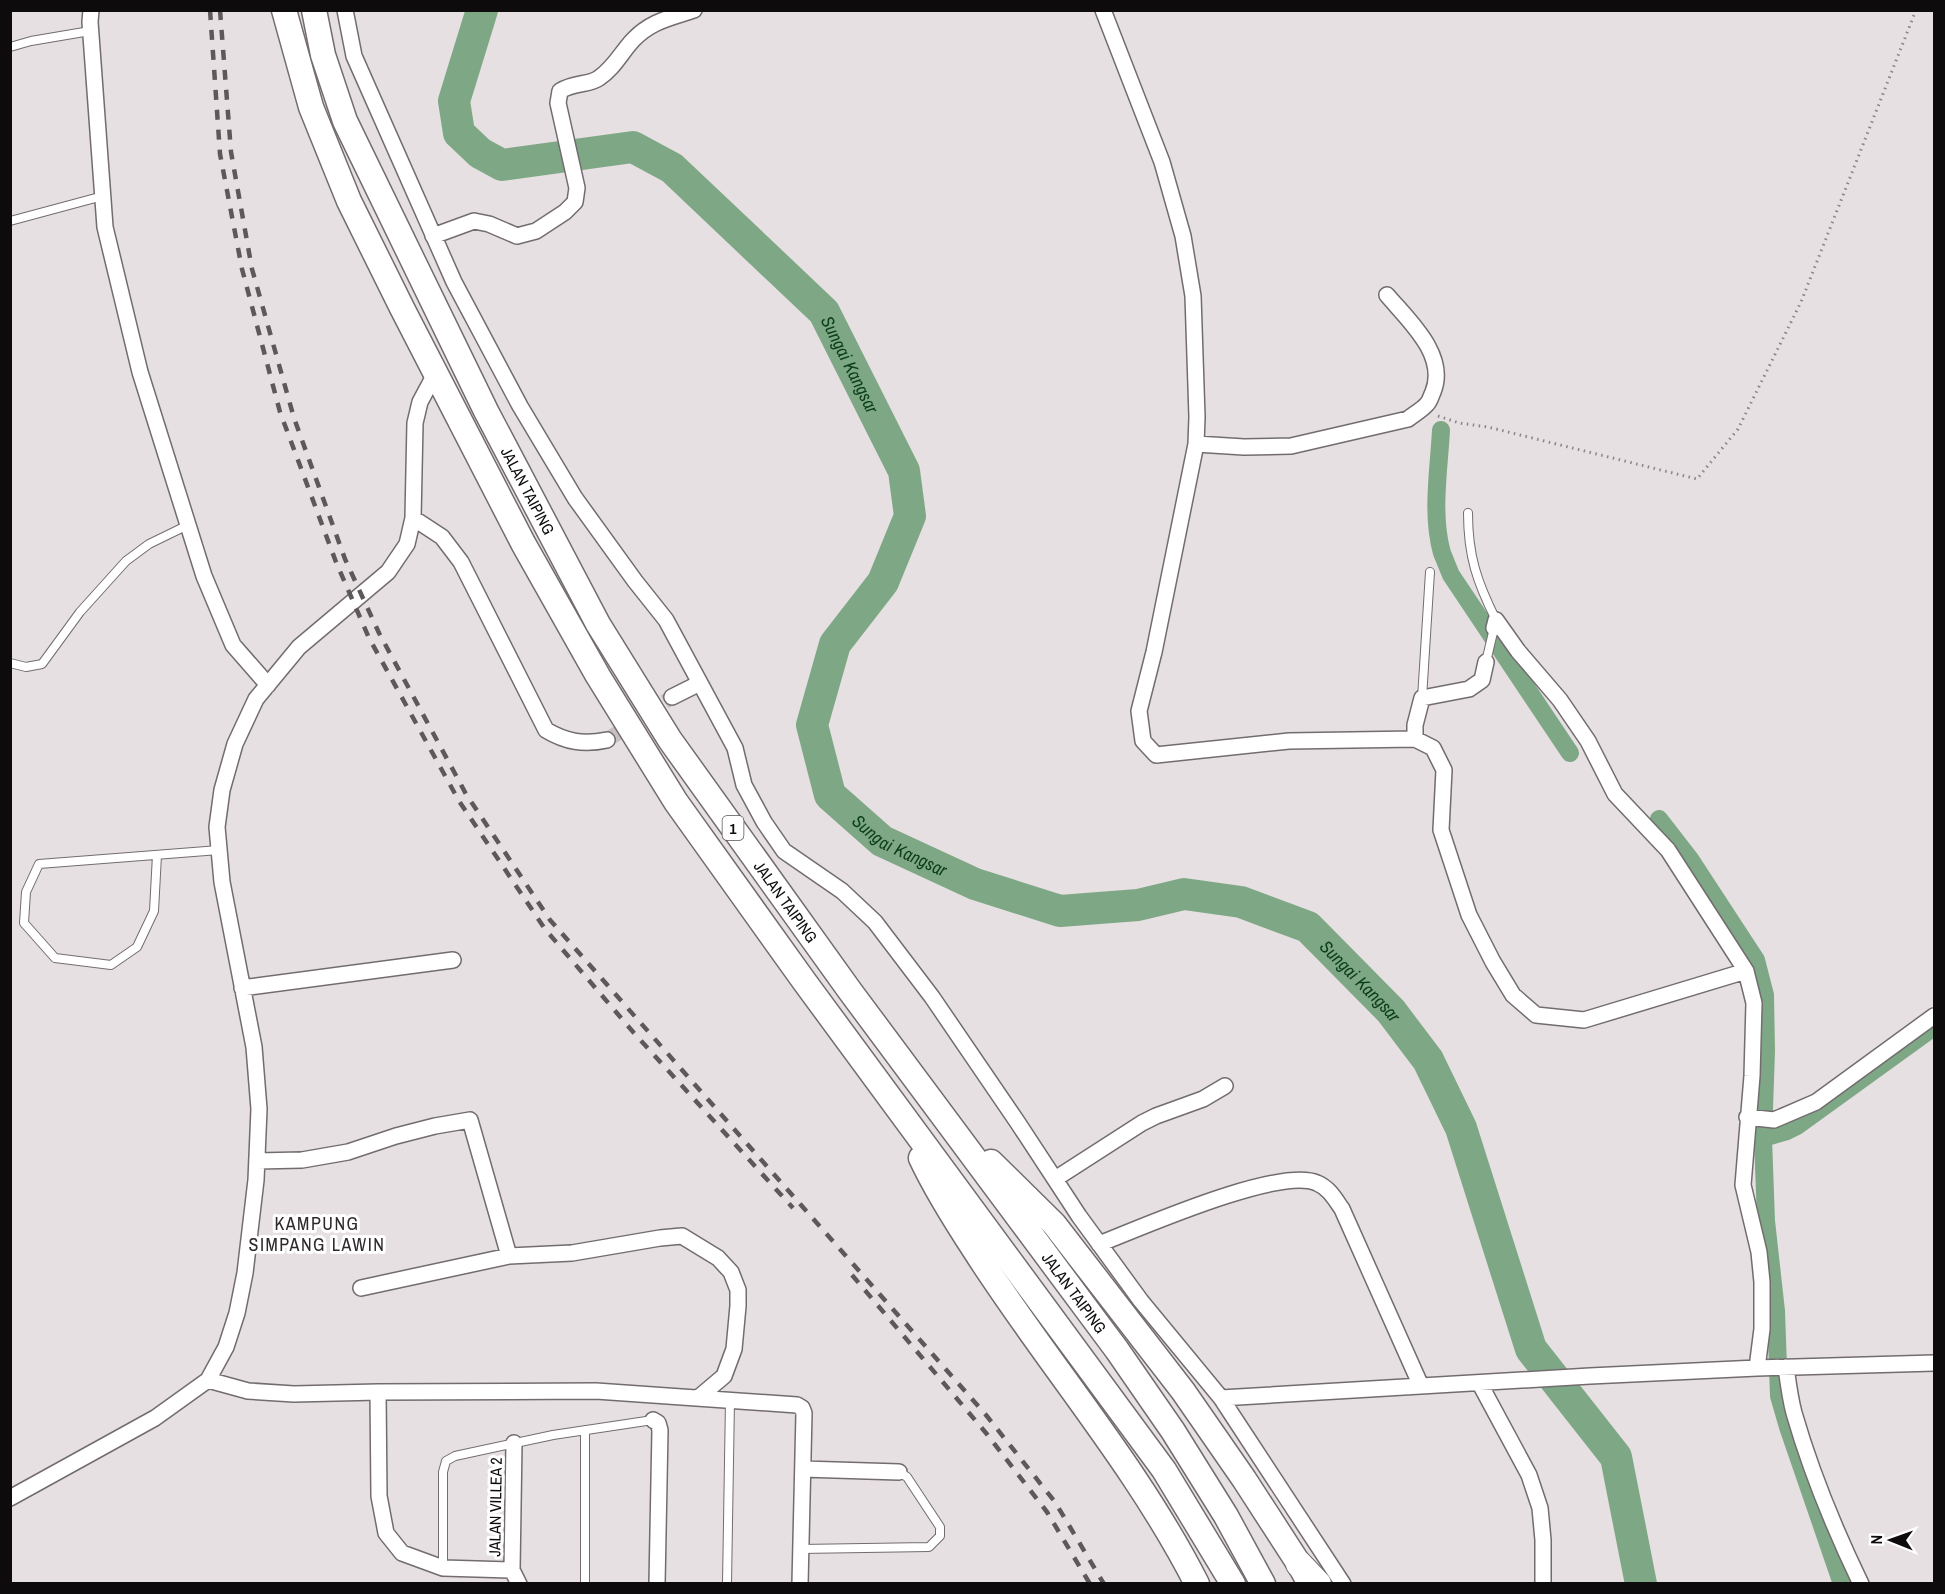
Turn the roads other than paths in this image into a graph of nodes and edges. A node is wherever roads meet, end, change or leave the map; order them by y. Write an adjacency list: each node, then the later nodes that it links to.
1 (91, 10): 7 (street)
2 (284, 10): 13 (highway, JALAN TAIPING / 1)
3 (314, 10): 37 (highway, JALAN TAIPING / 1)
4 (345, 10): 11 (street)
5 (694, 10): 11 (street)
6 (1103, 10): 14 (street)
7 (90, 30): 8 (lane); 9 (street)
8 (10, 47)
9 (102, 196): 10 (lane); 17 (street)
10 (10, 220)
11 (433, 236): 22 (street)
12 (1387, 295): 14 (street)
13 (435, 374): 16 (street); 35 (highway, JALAN TAIPING / 1)
14 (1196, 444): 26 (street)
15 (1468, 513): 19 (lane)
16 (413, 518): 23 (street); 27 (street)
17 (188, 525): 21 (lane); 23 (street)
18 (1430, 572): 25 (lane)
19 (1495, 624): 20 (lane); 31 (street)
20 (1486, 662): 25 (street)
21 (10, 663)
22 (700, 683): 24 (street); 39 (street)
23 (268, 685): 28 (street)
24 (672, 697)
25 (1422, 698): 26 (street)
26 (1415, 739): 31 (street)
27 (607, 741)
28 (219, 850): 29 (lane); 32 (street)
29 (157, 855): 29 (lane)
30 (453, 960): 32 (street)
31 (1746, 972): 36 (street)
32 (242, 988): 38 (street)
33 (1935, 1016): 36 (street)
34 (1225, 1086): 39 (street)
35 (900, 1111): 67 (highway); 68 (highway, JALAN TAIPING / 1)
36 (1751, 1117): 45 (street)
37 (957, 1133): 61 (highway); 69 (highway, JALAN TAIPING / 1)
38 (257, 1161): 41 (street); 46 (street)
39 (1055, 1179): 40 (street)
40 (1099, 1244): 48 (street); 51 (street)
41 (509, 1256): 42 (street); 50 (street)
42 (361, 1288)
43 (1935, 1363): 44 (street)
44 (1786, 1368): 45 (street); 73 (street)
45 (1762, 1369): 47 (street)
46 (208, 1380): 49 (street); 58 (street)
47 (1486, 1384): 48 (street); 72 (street)
48 (1421, 1386): 51 (street)
49 (378, 1392): 50 (street); 60 (street)
50 (698, 1398): 52 (street)
51 (1221, 1398): 71 (street)
52 (730, 1400): 56 (street); 65 (lane)
53 (653, 1420): 54 (lane); 64 (street)
54 (585, 1430): 55 (lane); 63 (lane)
55 (514, 1443): 60 (lane); 62 (street, JALAN VILLEA 2)
56 (803, 1470): 57 (street); 59 (street)
57 (899, 1472): 59 (lane)
58 (10, 1498)
59 (800, 1549): 66 (street)
60 (444, 1568): 62 (street)
61 (1304, 1574): 70 (highway)
62 (516, 1577)
63 (585, 1584)
64 (657, 1584)
65 (727, 1584)
66 (800, 1584)
67 (1197, 1584)
68 (1233, 1584)
69 (1263, 1584)
70 (1318, 1584)
71 (1343, 1584)
72 (1544, 1584)
73 (1861, 1584)

